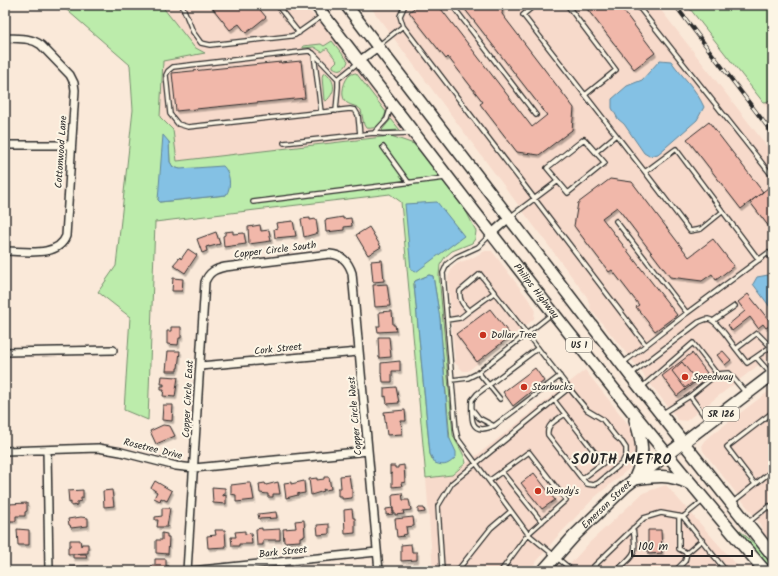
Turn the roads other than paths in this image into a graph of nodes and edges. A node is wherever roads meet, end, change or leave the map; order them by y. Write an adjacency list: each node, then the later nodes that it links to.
1 (182, 5): 12 (lane)
2 (277, 5): 12 (lane)
3 (316, 5): 10 (main road, Philips Highway / US 1)
4 (346, 5): 14 (main road, US 1)
5 (405, 5): 11 (lane)
6 (452, 5): 22 (lane)
7 (535, 5): 18 (lane)
8 (567, 5): 18 (lane)
9 (637, 5): 33 (lane)
10 (324, 15): 12 (lane); 16 (main road, Philips Highway / US 1)
11 (403, 26): 14 (lane); 37 (lane)
12 (298, 33)
13 (5, 38): 29 (street, Cottonwood Lane)
14 (378, 47): 16 (street); 40 (main road, US 1)
15 (313, 53): 17 (lane); 21 (lane); 21 (lane)
16 (359, 61): 17 (lane); 19 (main road, Philips Highway / US 1)
17 (338, 79): 20 (lane)
18 (585, 95): 26 (lane)
19 (391, 103): 23 (lane); 24 (main road, Philips Highway / US 1)
20 (336, 111): 21 (lane); 25 (lane)
21 (321, 112)
22 (536, 115)
23 (374, 133): 24 (lane); 25 (lane)
24 (414, 133): 34 (main road, Philips Highway / US 1)
25 (360, 135): 27 (lane)
26 (616, 135): 31 (lane); 32 (lane)
27 (284, 143)
28 (5, 145): 29 (street)
29 (71, 145): 43 (street, Cottonwood Lane)
30 (383, 147): 36 (lane)
31 (596, 152): 35 (lane); 35 (lane)
32 (645, 172): 39 (lane); 39 (lane)
33 (773, 177)
34 (448, 178): 36 (lane); 42 (main road, Philips Highway / US 1)
35 (558, 181): 37 (lane)
36 (409, 183): 38 (lane)
37 (535, 198): 40 (lane); 56 (lane)
38 (253, 202)
39 (722, 212): 44 (lane)
40 (509, 218): 42 (street); 64 (main road, US 1)
41 (616, 221): 52 (lane)
42 (491, 234): 51 (main road, Philips Highway / US 1); 53 (lane)
43 (5, 251)
44 (759, 260): 45 (lane); 52 (lane)
45 (773, 260)
46 (346, 261): 47 (street, Copper Circle South); 62 (street, Copper Circle West)
47 (208, 276): 65 (street, Copper Circle East)
48 (495, 292): 50 (lane); 50 (lane); 55 (lane)
49 (735, 306): 54 (lane)
50 (468, 311): 53 (lane)
51 (553, 312): 55 (lane); 80 (main road, Philips Highway / US 1)
52 (687, 313): 56 (lane)
53 (447, 320): 71 (lane)
54 (713, 321): 59 (lane); 68 (lane)
55 (527, 333): 58 (lane); 66 (lane)
56 (646, 345): 64 (lane)
57 (772, 346): 59 (lane); 63 (lane)
58 (538, 348): 69 (lane); 72 (lane)
59 (736, 349): 63 (lane)
60 (113, 350): 61 (street)
61 (5, 352)
62 (358, 352): 65 (street, Cork Street); 89 (street, Copper Circle West)
63 (756, 357): 70 (lane)
64 (622, 364): 68 (main road, US 1)
65 (200, 366): 92 (street, Copper Circle East)
66 (478, 372): 71 (lane); 72 (lane)
67 (716, 374): 74 (lane); 75 (lane); 76 (lane)
68 (630, 375): 74 (main road, US 1)
69 (560, 376): 73 (lane); 85 (lane)
70 (772, 377): 75 (main road, Emerson Street / SR 126)
71 (452, 380): 91 (lane)
72 (489, 385): 77 (lane); 79 (lane)
73 (569, 388): 78 (lane); 95 (lane)
74 (640, 388): 83 (main road, US 1)
75 (747, 395): 84 (main road, Emerson Street / SR 126)
76 (690, 396): 83 (lane); 84 (lane)
77 (500, 399)
78 (554, 400): 82 (lane); 91 (lane)
79 (472, 408): 85 (lane); 85 (lane)
80 (632, 412): 90 (main road, Philips Highway / US 1); 96 (main road)
81 (773, 412): 98 (lane)
82 (565, 414): 95 (lane); 95 (lane)
83 (661, 414): 86 (main road, US 1)
84 (709, 423): 86 (main road, Emerson Street / SR 126)
85 (494, 426)
86 (683, 443): 90 (main road, Emerson Street); 102 (main road, US 1)
87 (47, 450): 88 (street, Rosetree Drive); 92 (street, Rosetree Drive); 116 (street)
88 (5, 451)
89 (368, 451): 92 (street, Rosetree Drive); 112 (street, Copper Circle West)
90 (667, 455): 96 (main road, Emerson Street); 99 (main road, Philips Highway / US 1)
91 (475, 463): 97 (lane); 120 (lane)
92 (194, 468): 117 (street, Copper Circle East)
93 (773, 470): 98 (lane)
94 (502, 472): 97 (lane); 107 (lane); 107 (lane)
95 (582, 479)
96 (635, 479): 99 (main road); 114 (main road, Emerson Street)
97 (489, 481): 104 (lane)
98 (755, 484): 102 (lane)
99 (691, 485): 100 (main road, Philips Highway / US 1)
100 (704, 500): 106 (lane); 129 (main road, Philips Highway / US 1)
101 (773, 502): 103 (lane)
102 (731, 503): 108 (main road, US 1)
103 (769, 506): 105 (lane); 108 (lane)
104 (511, 511): 110 (lane); 121 (lane)
105 (773, 511)
106 (681, 517): 109 (lane); 111 (lane); 113 (lane)
107 (542, 522): 110 (lane)
108 (747, 524): 115 (main road, US 1)
109 (633, 528): 125 (lane); 126 (lane)
110 (528, 534): 114 (lane); 122 (lane)
111 (702, 540): 113 (lane); 128 (lane)
112 (378, 552): 118 (street, Bark Street); 119 (street, Copper Circle West)
113 (687, 553): 127 (lane)
114 (556, 556): 123 (main road, Emerson Street); 124 (lane)
115 (773, 556)
116 (49, 571)
117 (188, 571)
118 (191, 571)
119 (379, 571)
120 (444, 571)
121 (457, 571)
122 (501, 571)
123 (543, 571)
124 (574, 571)
125 (589, 571)
126 (616, 571)
127 (674, 571)
128 (726, 571)
129 (765, 571)

